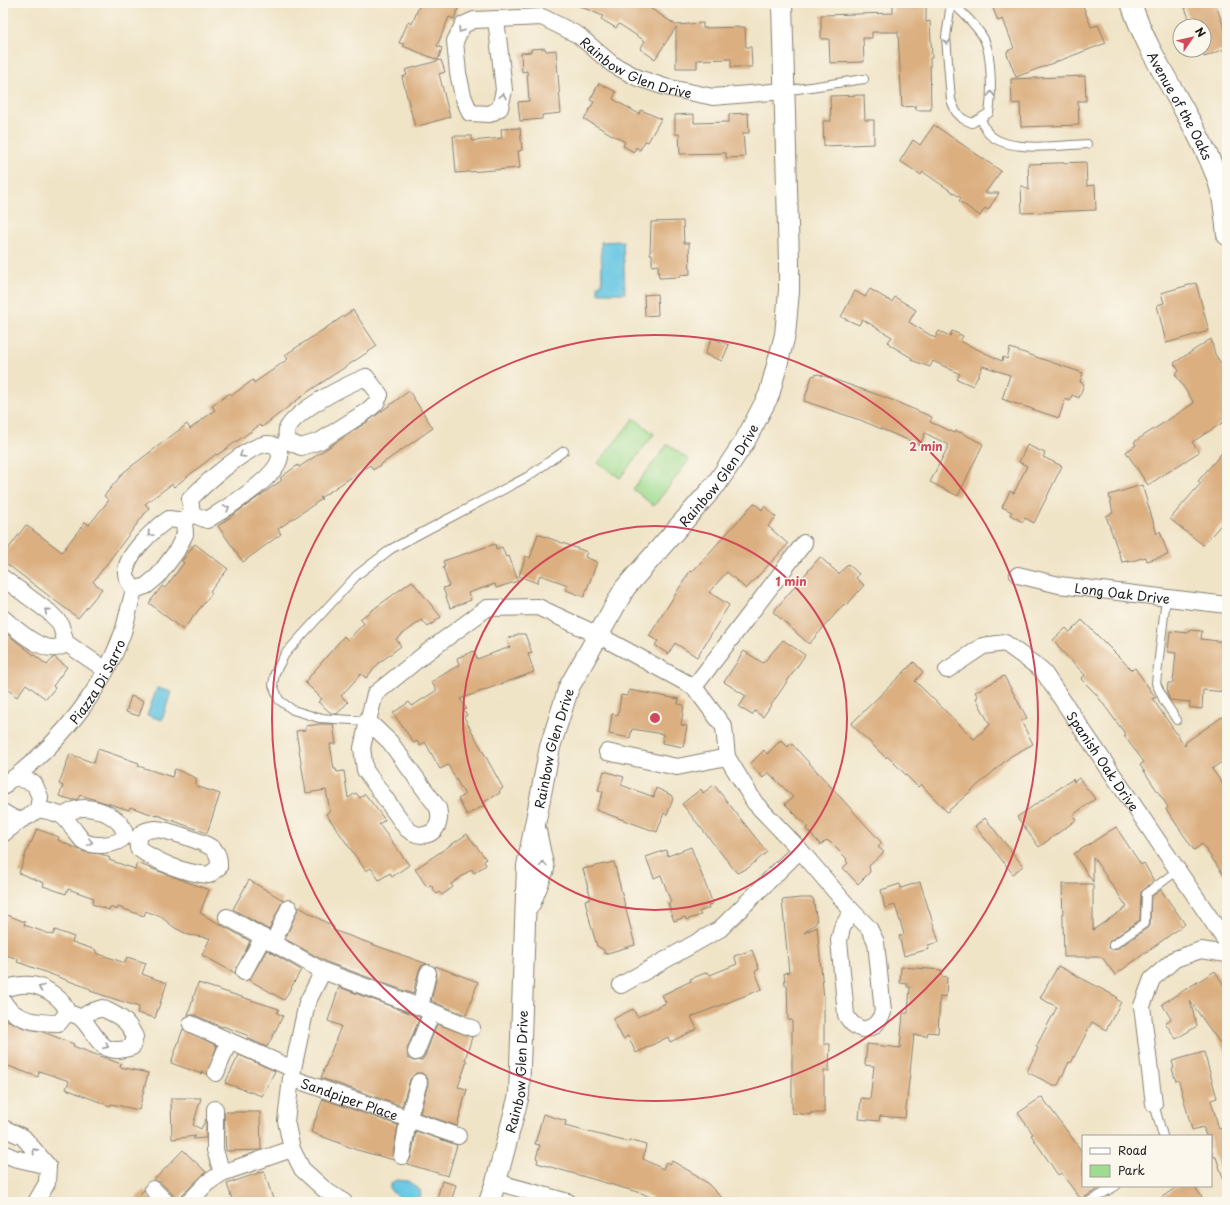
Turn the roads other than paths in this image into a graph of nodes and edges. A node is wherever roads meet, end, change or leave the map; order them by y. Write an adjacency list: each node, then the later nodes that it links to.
1 (782, 3): 6 (street, Rainbow Glen Drive)
2 (952, 3): 7 (lane, one-way to 2); 7 (lane, one-way to 7)
3 (1130, 3): 9 (street, Avenue of the Oaks)
4 (496, 19): 4 (street, Rainbow Glen Drive, one-way to 4); 6 (street, Rainbow Glen Drive)
5 (864, 80): 6 (lane)
6 (784, 91): 21 (street, Rainbow Glen Drive)
7 (981, 119): 8 (lane)
8 (1087, 144)
9 (1226, 210): 10 (street, Avenue of the Oaks)
10 (1227, 234)
11 (283, 444): 11 (street); 13 (street, one-way to 13); 13 (street, one-way to 11)
12 (564, 451): 27 (lane)
13 (188, 517): 17 (street); 17 (street, one-way to 17)
14 (804, 543): 25 (street)
15 (1018, 575): 18 (street, Long Oak Drive)
16 (3, 578): 22 (street, one-way to 16)
17 (134, 590): 23 (street, Piazza Di Sarro)
18 (1166, 598): 19 (street, Long Oak Drive); 26 (lane)
19 (1227, 605)
20 (3, 618): 22 (street)
21 (598, 635): 25 (street); 27 (street); 73 (street, Rainbow Glen Drive)
22 (66, 644): 23 (street)
23 (106, 670): 30 (street, Piazza Di Sarro)
24 (947, 670): 40 (street, Spanish Oak Drive)
25 (694, 687): 29 (street)
26 (1177, 720)
27 (368, 721): 27 (street)
28 (608, 752): 29 (street)
29 (727, 757): 39 (street)
30 (38, 759): 31 (street, Piazza Di Sarro); 32 (street)
31 (9, 782): 32 (street)
32 (34, 783): 33 (street)
33 (38, 809): 35 (street); 36 (street)
34 (3, 812): 36 (street)
35 (63, 816): 38 (street); 38 (street, one-way to 38)
36 (22, 819): 37 (street)
37 (3, 834)
38 (131, 838): 38 (street)
39 (800, 850): 42 (street); 51 (street)
40 (1178, 870): 45 (street, Spanish Oak Drive); 46 (lane)
41 (289, 908): 44 (street)
42 (852, 911): 42 (street)
43 (227, 917): 44 (street)
44 (268, 940): 48 (street); 49 (street)
45 (1227, 943)
46 (1113, 945)
47 (1227, 954): 62 (street)
48 (323, 971): 54 (street); 60 (street, Sandpiper Place)
49 (244, 972)
50 (428, 973): 54 (street)
51 (621, 985)
52 (3, 989): 53 (street, one-way to 52)
53 (3, 1002)
54 (426, 1009): 56 (street); 58 (street)
55 (191, 1024): 57 (street, Sandpiper Place)
56 (472, 1028)
57 (229, 1041): 59 (street); 60 (street, Sandpiper Place)
58 (416, 1052)
59 (216, 1073)
60 (292, 1073): 64 (street, Sandpiper Place); 68 (street, Sandpiper Place)
61 (419, 1082): 64 (street, Sandpiper Place)
62 (1154, 1104): 66 (lane)
63 (215, 1108): 72 (street)
64 (408, 1120): 67 (street, Sandpiper Place); 70 (street, Sandpiper Place)
65 (3, 1128): 71 (street, one-way to 65)
66 (1163, 1135)
67 (458, 1136)
68 (292, 1149): 72 (street); 79 (street, Sandpiper Place)
69 (3, 1153): 71 (street)
70 (402, 1156)
71 (48, 1166): 76 (street)
72 (222, 1173): 78 (street)
73 (496, 1182): 80 (street, Rainbow Glen Drive); 81 (street)
74 (1114, 1187): 82 (lane)
75 (153, 1189): 77 (street)
76 (36, 1202)
77 (166, 1202)
78 (189, 1202)
79 (344, 1202)
80 (488, 1202)
81 (568, 1202)
82 (1088, 1202)

